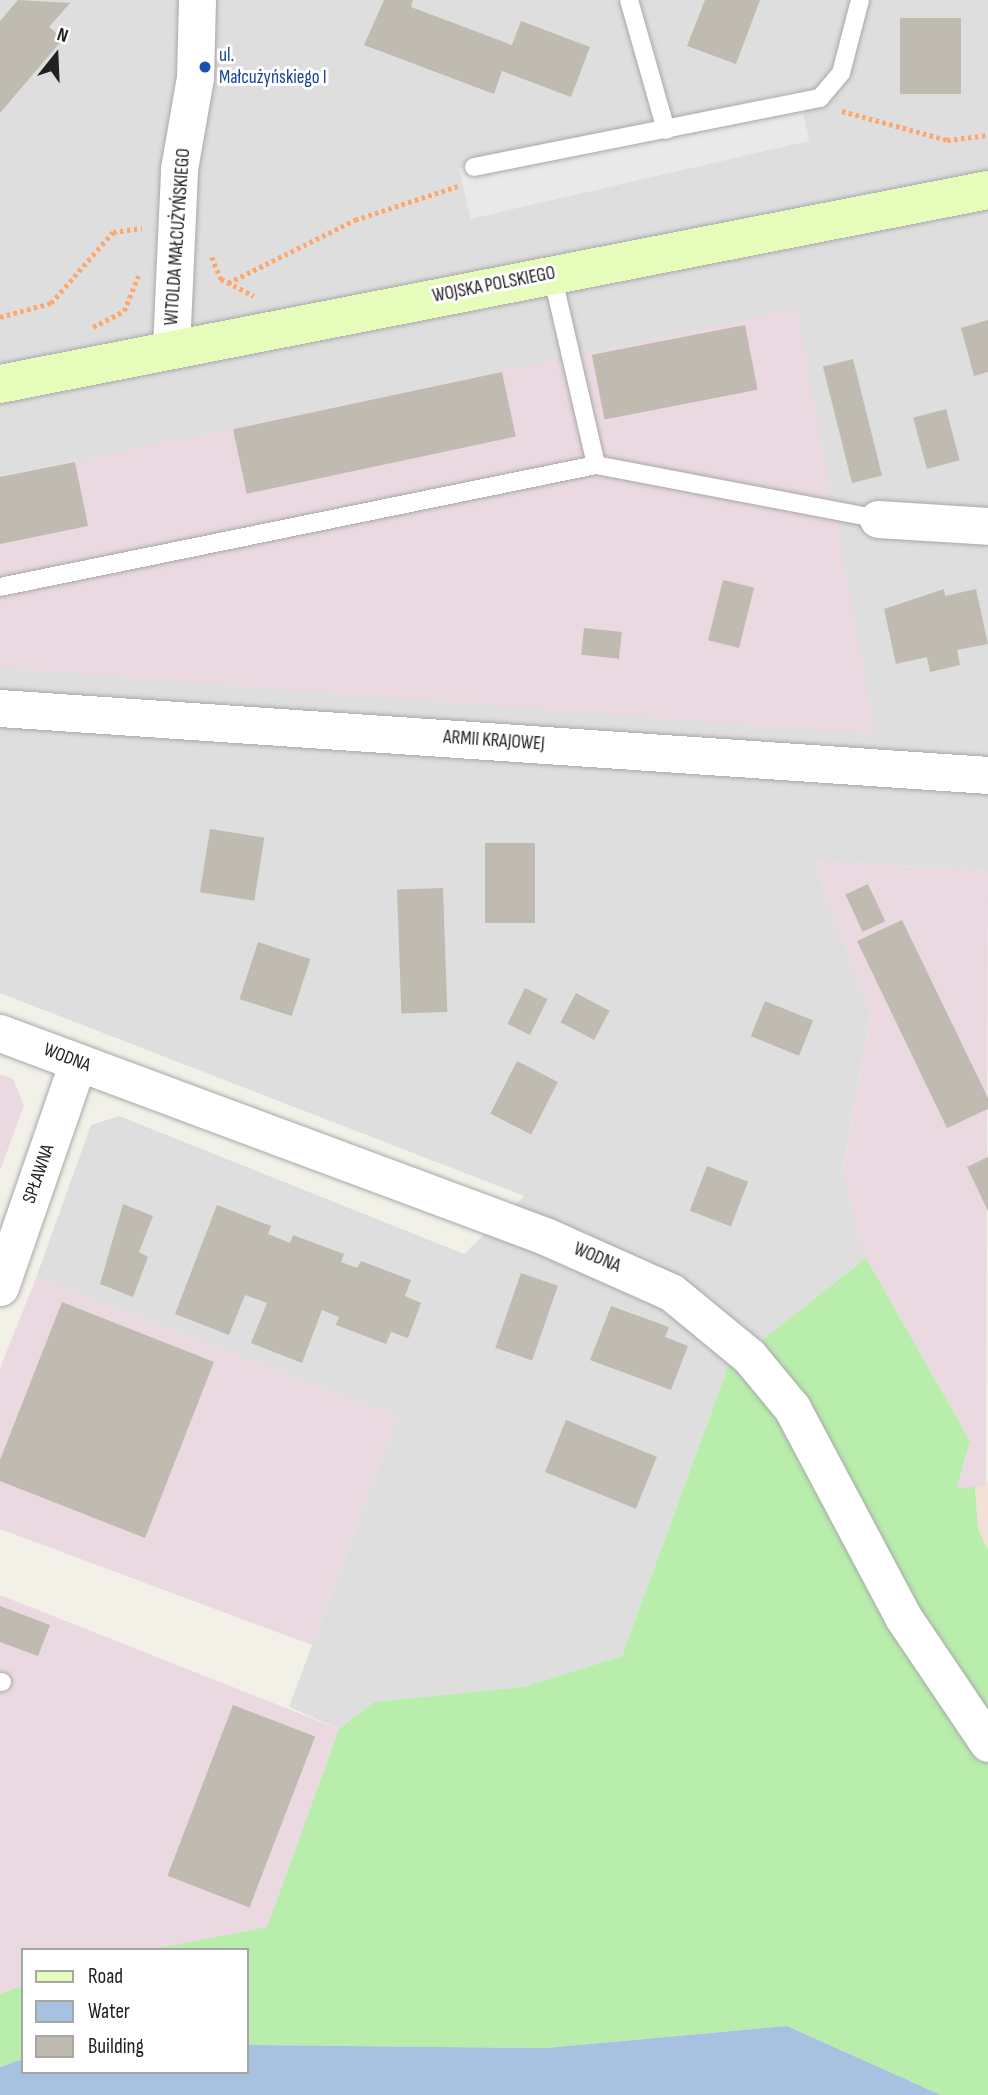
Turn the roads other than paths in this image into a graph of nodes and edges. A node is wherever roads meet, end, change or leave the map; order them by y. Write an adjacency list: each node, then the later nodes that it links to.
1 (197, 0): 8 (street, WITOLDA MAŁCUŻYŃSKIEGO)
2 (629, 0): 4 (lane)
3 (860, 0): 4 (lane)
4 (666, 130): 5 (lane)
5 (474, 167)
6 (988, 190): 7 (street, WOJSKA POLSKIEGO)
7 (552, 274): 8 (street, WOJSKA POLSKIEGO); 10 (lane)
8 (171, 348): 9 (street, WOJSKA POLSKIEGO)
9 (0, 384)
10 (596, 465): 11 (lane); 13 (lane)
11 (878, 519): 12 (street)
12 (988, 526)
13 (0, 587)
14 (0, 708): 15 (street, ARMII KRAJOWEJ)
15 (988, 775)
16 (0, 1033): 17 (street, WODNA)
17 (78, 1062): 18 (street, SPŁAWNA); 19 (street, WODNA)
18 (0, 1287)
19 (988, 1743)

